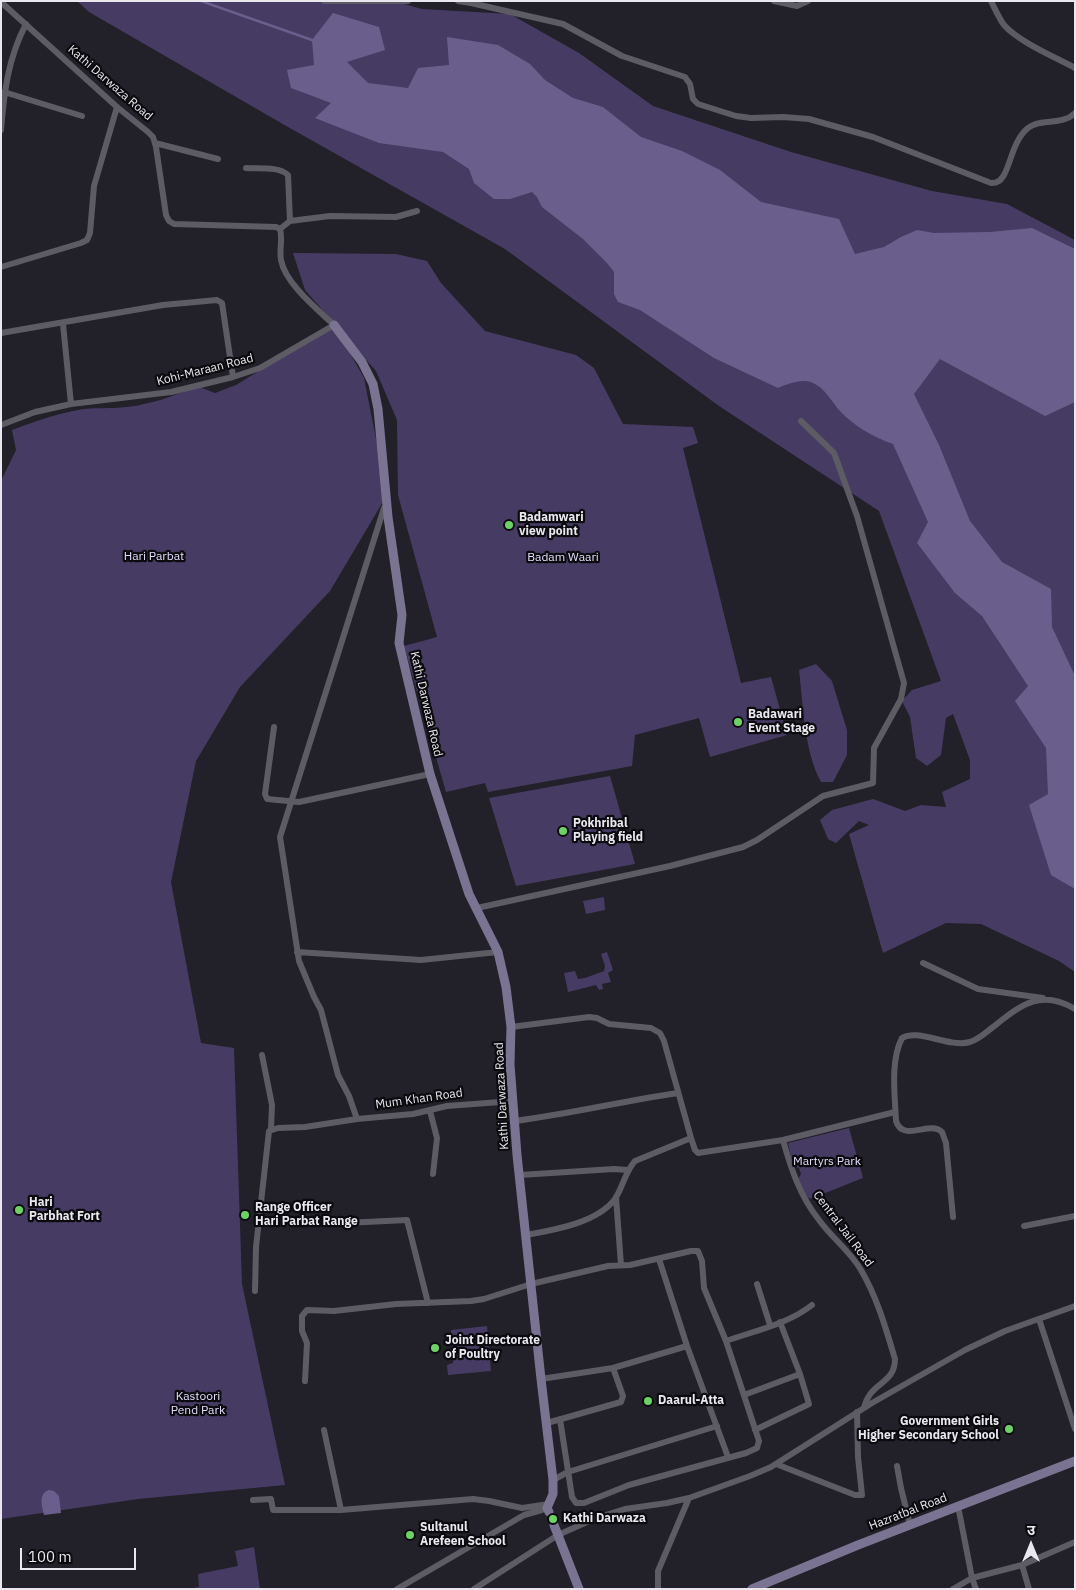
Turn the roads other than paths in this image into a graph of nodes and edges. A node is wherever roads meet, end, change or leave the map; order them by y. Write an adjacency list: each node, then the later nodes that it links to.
1 (324, 1): 2 (street)
2 (408, 1)
3 (458, 1): 12 (street)
4 (774, 1): 5 (street)
5 (808, 1)
6 (991, 1): 9 (street)
7 (1, 2): 8 (street, Kathi Darwaza Road)
8 (26, 24): 10 (street); 11 (street, Kathi Darwaza Road)
9 (1075, 68)
10 (4, 92): 13 (street); 14 (street)
11 (117, 107): 15 (street, Kathi Darwaza Road); 21 (street)
12 (1075, 113)
13 (82, 116)
14 (1, 130)
15 (155, 143): 16 (street); 20 (street)
16 (218, 159)
17 (246, 168): 19 (street)
18 (417, 211): 19 (street)
19 (290, 221): 20 (street)
20 (280, 229): 23 (street, Kathi Darwaza Road)
21 (1, 267)
22 (62, 324): 24 (street); 25 (street); 26 (street)
23 (334, 325): 25 (street, Kohi-Maraan Road); 31 (street, Kathi Darwaza Road)
24 (1, 333)
25 (233, 377): 26 (street, Kohi-Maraan Road)
26 (71, 404): 28 (street, Kohi-Maraan Road)
27 (801, 421): 33 (street)
28 (1, 425)
29 (384, 508): 32 (street)
30 (274, 727): 32 (street)
31 (430, 774): 32 (street); 33 (street, Kathi Darwaza Road)
32 (291, 802): 34 (street)
33 (477, 908): 35 (street, Kathi Darwaza Road)
34 (297, 952): 35 (street); 45 (street)
35 (498, 952): 39 (street, Kathi Darwaza Road)
36 (923, 963): 37 (street)
37 (1048, 999): 38 (street); 44 (street)
38 (1075, 1009)
39 (511, 1027): 41 (street); 42 (street, Kathi Darwaza Road)
40 (262, 1055): 47 (street)
41 (678, 1093): 46 (street); 48 (street)
42 (514, 1101): 43 (street, Mum Khan Road); 46 (street, Kathi Darwaza Road)
43 (430, 1111): 45 (street, Mum Khan Road); 51 (street)
44 (896, 1112): 49 (street); 55 (street)
45 (357, 1119): 47 (street, Mum Khan Road)
46 (515, 1121): 52 (street, Kathi Darwaza Road)
47 (271, 1129): 63 (street)
48 (691, 1138): 49 (street); 50 (street)
49 (783, 1140): 77 (street, Central Jail Road)
50 (628, 1170): 52 (street); 53 (street)
51 (433, 1174)
52 (520, 1175): 58 (street, Kathi Darwaza Road)
53 (616, 1197): 58 (street); 60 (street)
54 (1075, 1216): 57 (street)
55 (953, 1217)
56 (345, 1223): 64 (street)
57 (1024, 1226)
58 (526, 1235): 61 (street, Kathi Darwaza Road)
59 (659, 1259): 60 (street); 70 (street); 71 (street)
60 (621, 1265): 61 (street)
61 (531, 1284): 64 (street); 74 (street, Kathi Darwaza Road)
62 (757, 1284): 69 (street)
63 (254, 1291)
64 (428, 1303): 75 (street)
65 (812, 1305): 68 (street)
66 (1075, 1306): 67 (street)
67 (1039, 1319): 77 (street); 82 (street)
68 (780, 1322): 69 (street); 73 (street)
69 (770, 1325): 70 (street)
70 (726, 1341): 76 (street)
71 (687, 1346): 72 (street); 81 (street)
72 (614, 1368): 74 (street); 79 (street)
73 (800, 1374): 76 (street); 84 (street)
74 (541, 1379): 80 (street, Kathi Darwaza Road)
75 (305, 1381)
76 (744, 1396): 84 (street)
77 (864, 1408): 78 (street)
78 (858, 1412): 87 (street); 87 (street)
79 (560, 1419): 80 (street); 89 (street)
80 (546, 1423): 90 (street, Kathi Darwaza Road)
81 (717, 1426): 85 (street); 89 (street)
82 (1075, 1429)
83 (324, 1430): 95 (street)
84 (755, 1430): 85 (street)
85 (728, 1457): 89 (street)
86 (1075, 1461): 93 (street, Hazratbal Road)
87 (776, 1464): 91 (street)
88 (897, 1466): 96 (street)
89 (568, 1472): 90 (street)
90 (553, 1480): 94 (street, Kathi Darwaza Road)
91 (689, 1498): 98 (street); 105 (street)
92 (253, 1500): 95 (street)
93 (958, 1506): 96 (street, Hazratbal Road); 101 (street)
94 (549, 1508): 95 (street); 102 (street)
95 (341, 1510)
96 (910, 1524): 106 (street, Hazratbal Road)
97 (554, 1525): 98 (street)
98 (558, 1535): 103 (street); 104 (street)
99 (1075, 1542): 100 (street)
100 (1022, 1564): 101 (street); 109 (street)
101 (972, 1578): 107 (street); 108 (street)
102 (397, 1589)
103 (474, 1589)
104 (579, 1589)
105 (658, 1589)
106 (752, 1589)
107 (953, 1589)
108 (976, 1589)
109 (1029, 1589)

